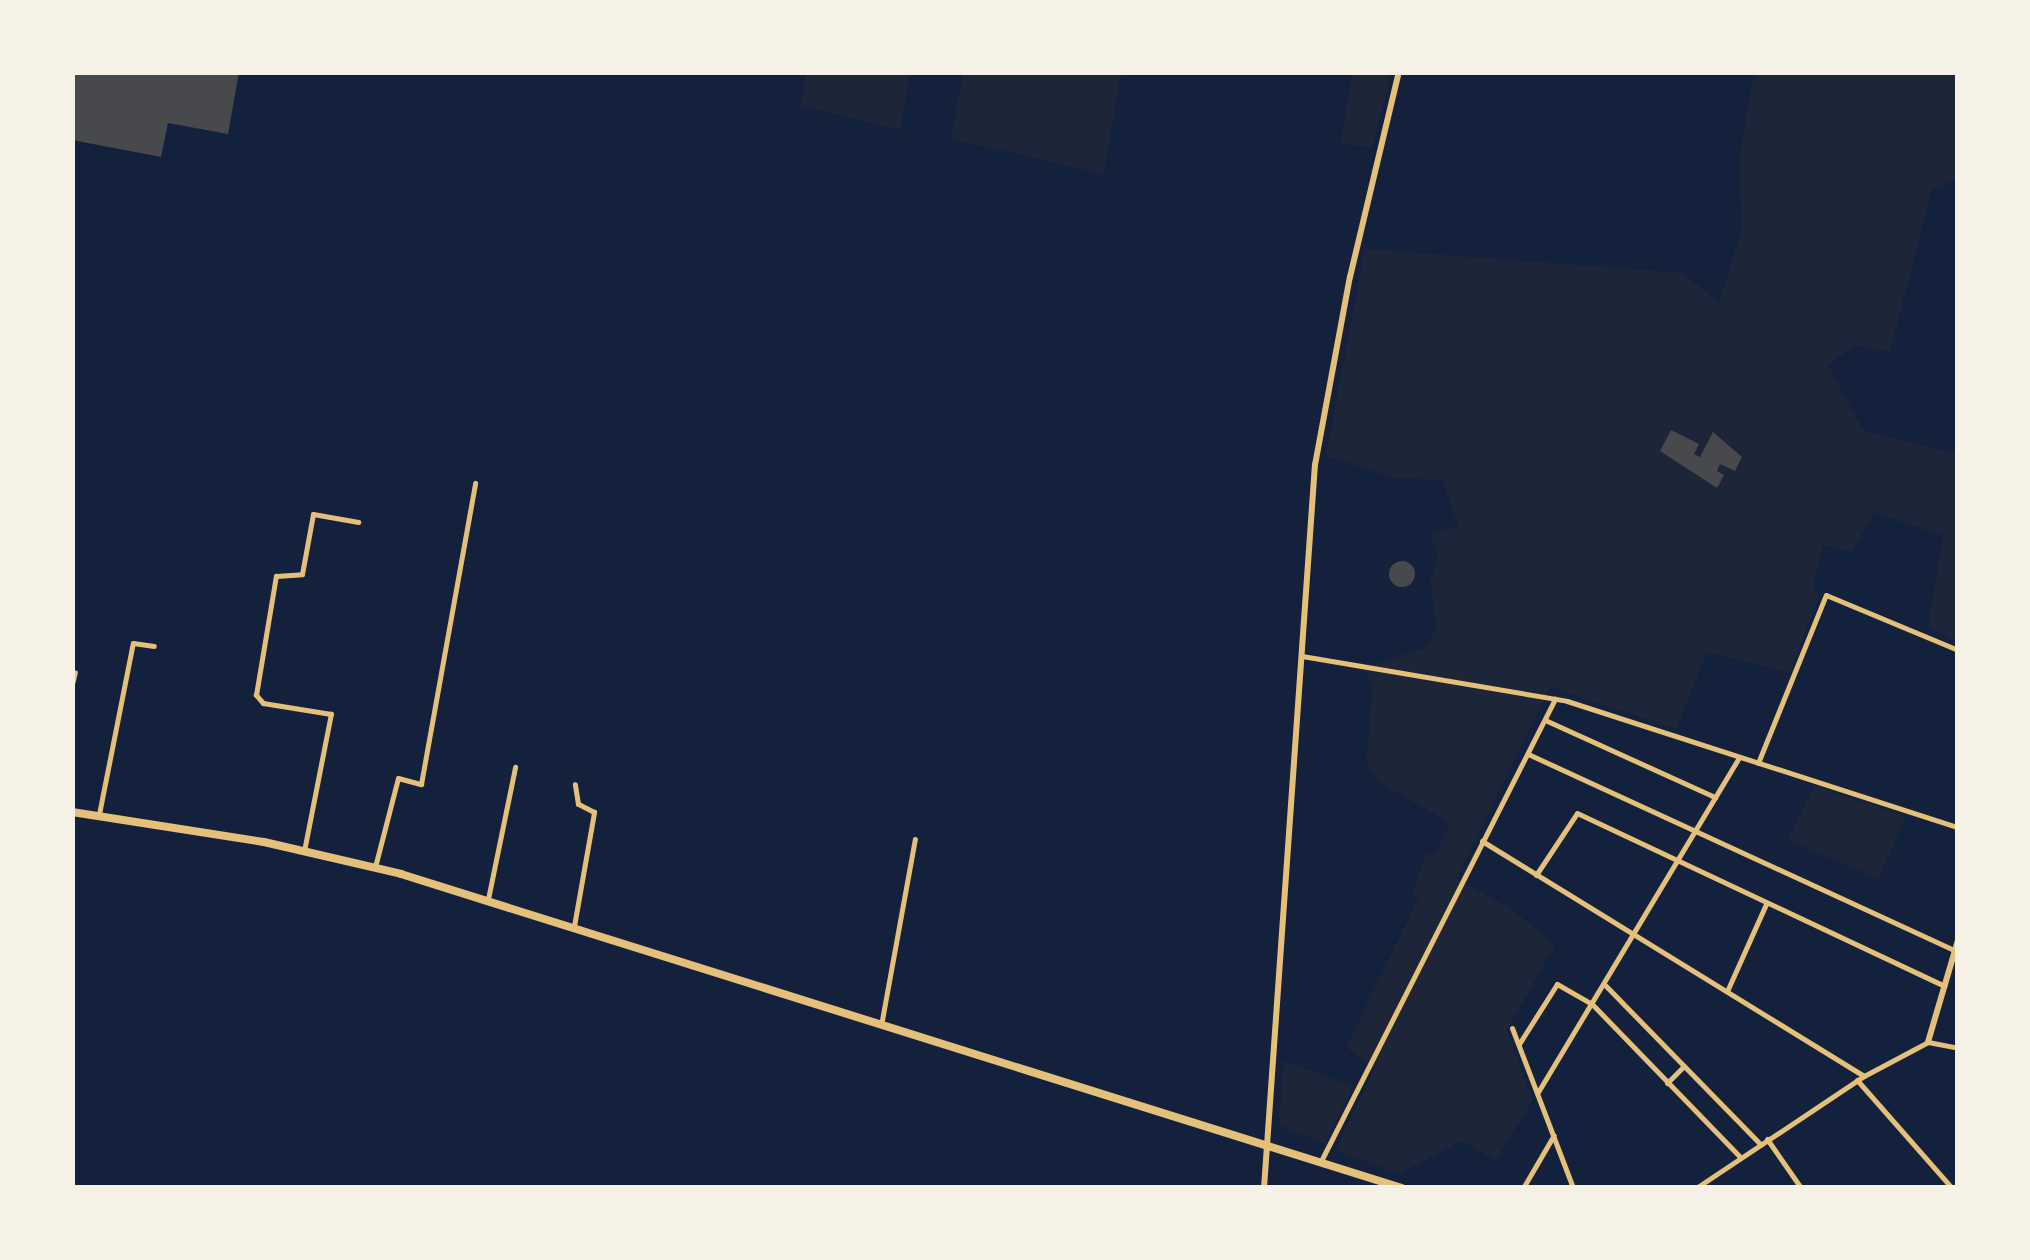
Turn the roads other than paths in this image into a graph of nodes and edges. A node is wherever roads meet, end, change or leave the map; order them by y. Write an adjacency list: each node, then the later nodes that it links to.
1 (1399, 72): 6 (street)
2 (475, 483): 25 (street)
3 (358, 522): 23 (street)
4 (154, 646): 18 (street)
5 (1958, 650): 13 (street)
6 (1299, 656): 9 (street); 49 (street)
7 (75, 672): 8 (street)
8 (72, 684)
9 (1555, 698): 10 (street); 12 (street)
10 (1545, 720): 11 (street); 16 (street)
11 (1528, 754): 20 (street); 22 (street)
12 (1739, 758): 13 (street); 16 (street)
13 (1758, 764): 19 (street)
14 (515, 767): 27 (street)
15 (575, 784): 29 (street)
16 (1715, 798): 20 (street)
17 (72, 812): 18 (main road)
18 (98, 816): 23 (main road)
19 (1958, 827)
20 (1695, 831): 24 (street); 32 (street)
21 (915, 839): 37 (street)
22 (1482, 842): 26 (street); 52 (street)
23 (304, 851): 25 (main road)
24 (1676, 862): 26 (street); 28 (street); 30 (street)
25 (375, 867): 27 (main road)
26 (1536, 875): 30 (street)
27 (488, 899): 29 (main road)
28 (1766, 904): 34 (street); 35 (street)
29 (574, 926): 37 (main road)
30 (1634, 936): 33 (street); 35 (street)
31 (1958, 940): 32 (street)
32 (1955, 950): 34 (street)
33 (1604, 984): 36 (street); 42 (street)
34 (1946, 987): 39 (street)
35 (1728, 989): 43 (street)
36 (1592, 1004): 40 (street); 45 (street); 46 (street)
37 (882, 1020): 49 (main road)
38 (1512, 1028): 40 (street)
39 (1928, 1042): 41 (street); 43 (street)
40 (1519, 1044): 46 (street)
41 (1958, 1048)
42 (1684, 1066): 45 (street); 50 (street)
43 (1864, 1076): 44 (street)
44 (1856, 1080): 48 (street); 59 (street)
45 (1667, 1082): 51 (street)
46 (1538, 1092): 47 (street)
47 (1554, 1135): 55 (street); 56 (street)
48 (1767, 1139): 50 (street); 58 (street)
49 (1266, 1141): 52 (main road); 53 (street)
50 (1760, 1144): 51 (street)
51 (1741, 1158): 57 (street)
52 (1322, 1159): 54 (main road)
53 (1264, 1188)
54 (1402, 1188)
55 (1523, 1188)
56 (1573, 1188)
57 (1696, 1188)
58 (1801, 1188)
59 (1952, 1188)

